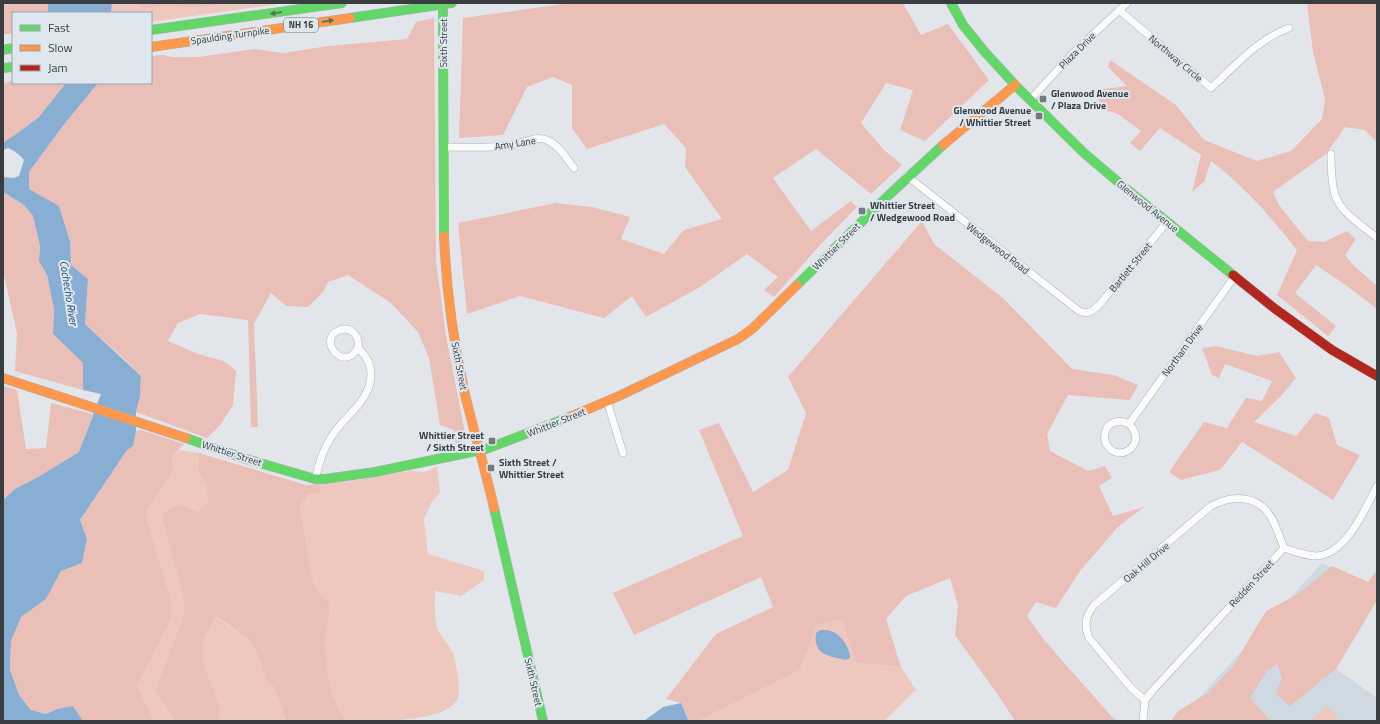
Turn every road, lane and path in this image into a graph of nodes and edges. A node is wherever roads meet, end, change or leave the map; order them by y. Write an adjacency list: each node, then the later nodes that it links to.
1 (342, 3): 8 (main road, Spaulding Turnpike / NH 16, one-way to 8)
2 (443, 3): 12 (main road, Sixth Street, bridge)
3 (452, 3): 9 (main road, Spaulding Turnpike / NH 16, one-way to 3)
4 (950, 3): 10 (main road, Glenwood Avenue)
5 (1127, 3): 6 (street, Plaza Drive)
6 (1119, 10): 7 (street, Northway Circle); 11 (street, Plaza Drive)
7 (1290, 28)
8 (152, 30)
9 (152, 47)
10 (1015, 85): 11 (main road, Glenwood Avenue); 15 (main road, Whittier Street)
11 (1030, 100): 16 (main road, Glenwood Avenue)
12 (443, 147): 14 (street, Amy Lane); 25 (main road, Sixth Street)
13 (1331, 154): 17 (street)
14 (574, 168)
15 (907, 176): 19 (street, Wedgewood Road); 23 (main road, Whittier Street)
16 (1167, 222): 18 (main road, Glenwood Avenue); 19 (street, Bartlett Street)
17 (1377, 238)
18 (1235, 276): 21 (main road, Glenwood Avenue); 24 (street, Northam Drive)
19 (1092, 311)
20 (358, 348): 20 (street); 27 (street)
21 (1377, 376)
22 (3, 378): 27 (main road, Whittier Street)
23 (607, 401): 25 (main road, Whittier Street); 26 (street)
24 (1130, 424): 24 (street)
25 (480, 451): 27 (main road, Whittier Street); 31 (main road, Sixth Street)
26 (623, 453)
27 (315, 479)
28 (1377, 486): 29 (street)
29 (1284, 548): 30 (street, Redden Street); 30 (street, Oak Hill Drive)
30 (1145, 700): 32 (street)
31 (543, 721)
32 (1143, 721)

